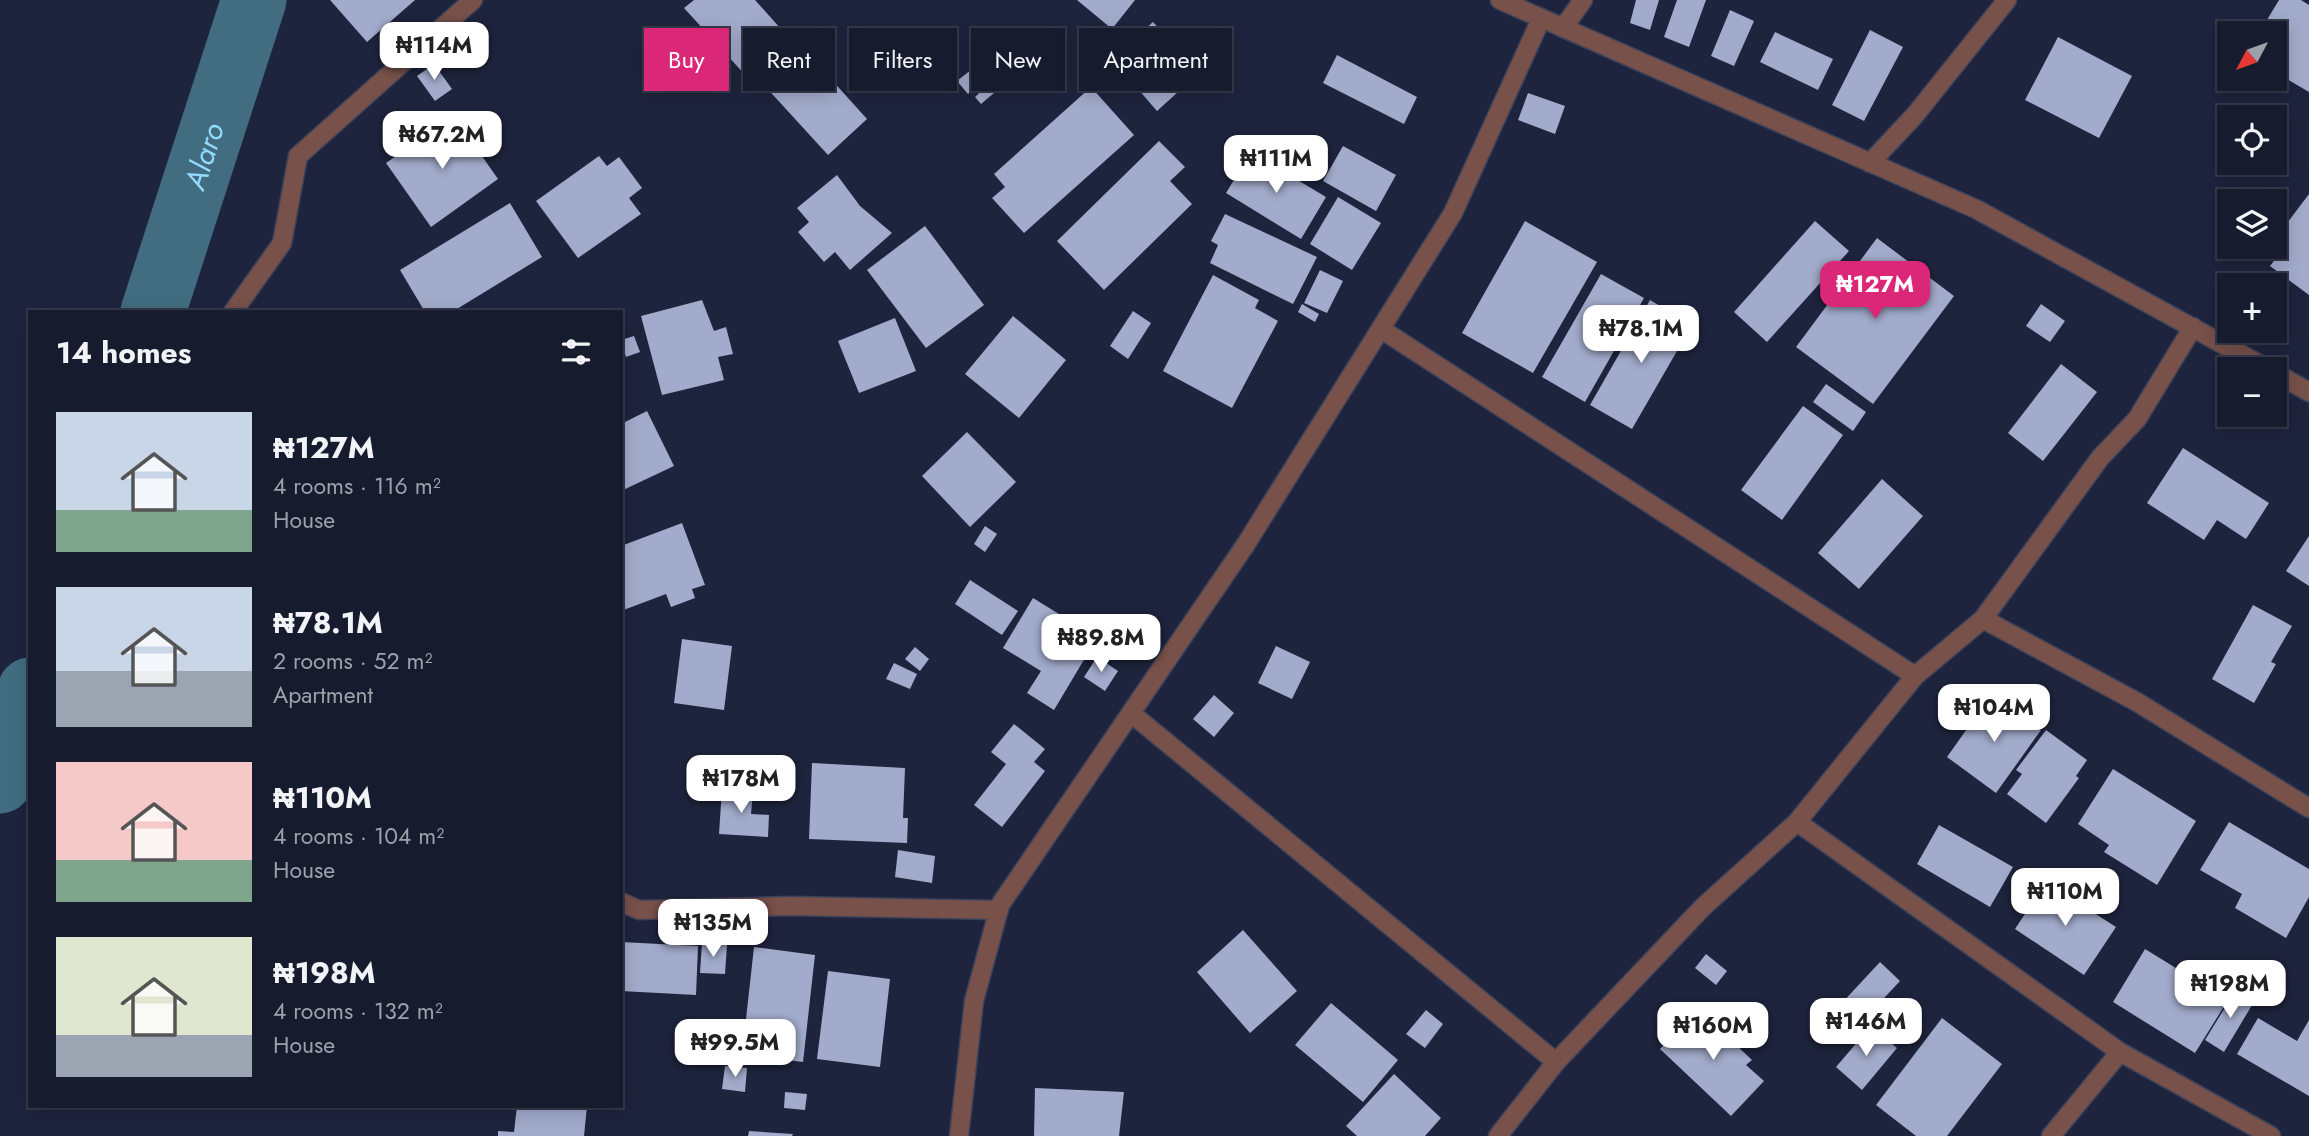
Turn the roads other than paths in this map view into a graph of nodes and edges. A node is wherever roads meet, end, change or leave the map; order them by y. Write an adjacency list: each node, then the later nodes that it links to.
1 (473, 0): 8 (street)
2 (1500, 0): 5 (street)
3 (1583, 0): 6 (street)
4 (2007, 0): 7 (street)
5 (1541, 19): 6 (street); 10 (street)
6 (1563, 28): 7 (street)
7 (1870, 163): 9 (street)
8 (234, 310)
9 (2193, 327): 11 (street); 14 (street)
10 (1381, 329): 15 (street); 16 (street)
11 (2247, 357)
12 (2287, 380): 13 (street)
13 (2309, 392)
14 (1983, 619): 15 (street); 17 (street)
15 (1915, 677): 18 (street)
16 (1132, 714): 20 (street); 22 (street)
17 (2309, 808)
18 (1797, 822): 21 (street); 22 (street)
19 (623, 903): 20 (street)
20 (999, 910): 23 (street)
21 (2120, 1052): 25 (street); 26 (street)
22 (1556, 1062): 24 (street)
23 (958, 1136)
24 (1499, 1136)
25 (2051, 1136)
26 (2271, 1136)

